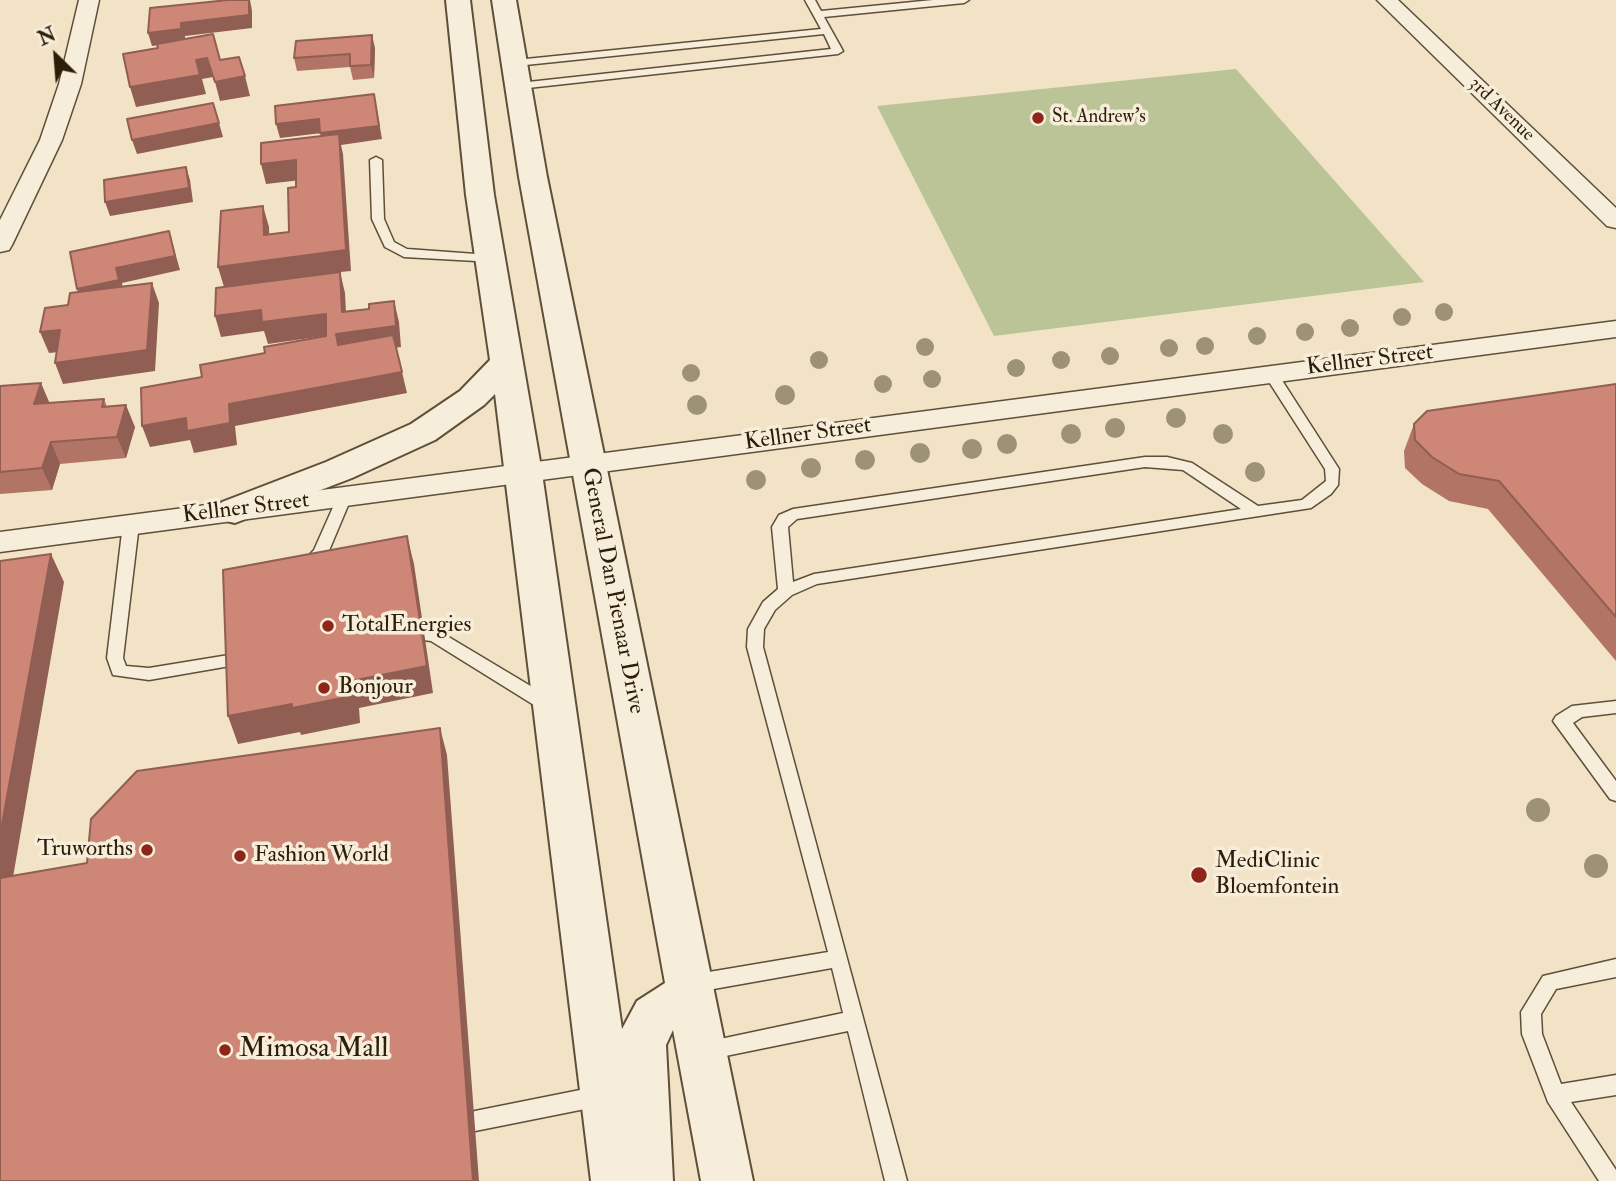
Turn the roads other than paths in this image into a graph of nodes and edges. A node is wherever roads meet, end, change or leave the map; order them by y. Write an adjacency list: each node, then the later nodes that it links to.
1 (89, 0): 13 (street)
2 (458, 0): 10 (street)
3 (504, 0): 9 (street, General Dan Pienaar Drive)
4 (810, 0): 7 (lane)
5 (964, 0): 7 (lane)
6 (1387, 0): 12 (street, 3rd Avenue)
7 (820, 13): 8 (lane)
8 (827, 30): 9 (lane); 9 (lane)
9 (517, 74): 10 (street); 18 (street, General Dan Pienaar Drive)
10 (472, 129): 14 (street)
11 (376, 160): 14 (lane)
12 (1616, 221)
13 (0, 245)
14 (490, 259): 16 (street)
15 (1616, 329): 17 (street, Kellner Street)
16 (506, 362): 19 (street); 21 (street)
17 (1271, 374): 18 (street, Kellner Street); 22 (lane)
18 (588, 464): 19 (street, Kellner Street); 34 (street, General Dan Pienaar Drive)
19 (524, 473): 20 (street, Kellner Street); 30 (street)
20 (345, 496): 21 (street, Kellner Street); 25 (lane)
21 (235, 511): 23 (street, Kellner Street)
22 (1255, 511): 26 (lane); 26 (lane)
23 (131, 524): 24 (street, Kellner Street); 28 (lane)
24 (0, 542)
25 (293, 574)
26 (786, 591): 32 (lane)
27 (392, 635): 30 (lane)
28 (267, 654)
29 (1616, 707): 31 (lane)
30 (555, 709): 38 (street)
31 (1616, 794)
32 (839, 958): 34 (lane); 35 (lane)
33 (1616, 968): 39 (lane)
34 (689, 989): 36 (street, General Dan Pienaar Drive); 42 (street)
35 (855, 1020): 36 (lane); 44 (lane)
36 (701, 1052): 43 (street, General Dan Pienaar Drive)
37 (1616, 1085): 39 (lane)
38 (606, 1095): 40 (lane); 41 (street)
39 (1555, 1095): 45 (lane)
40 (475, 1121)
41 (617, 1181)
42 (647, 1181)
43 (727, 1181)
44 (896, 1181)
45 (1611, 1181)

